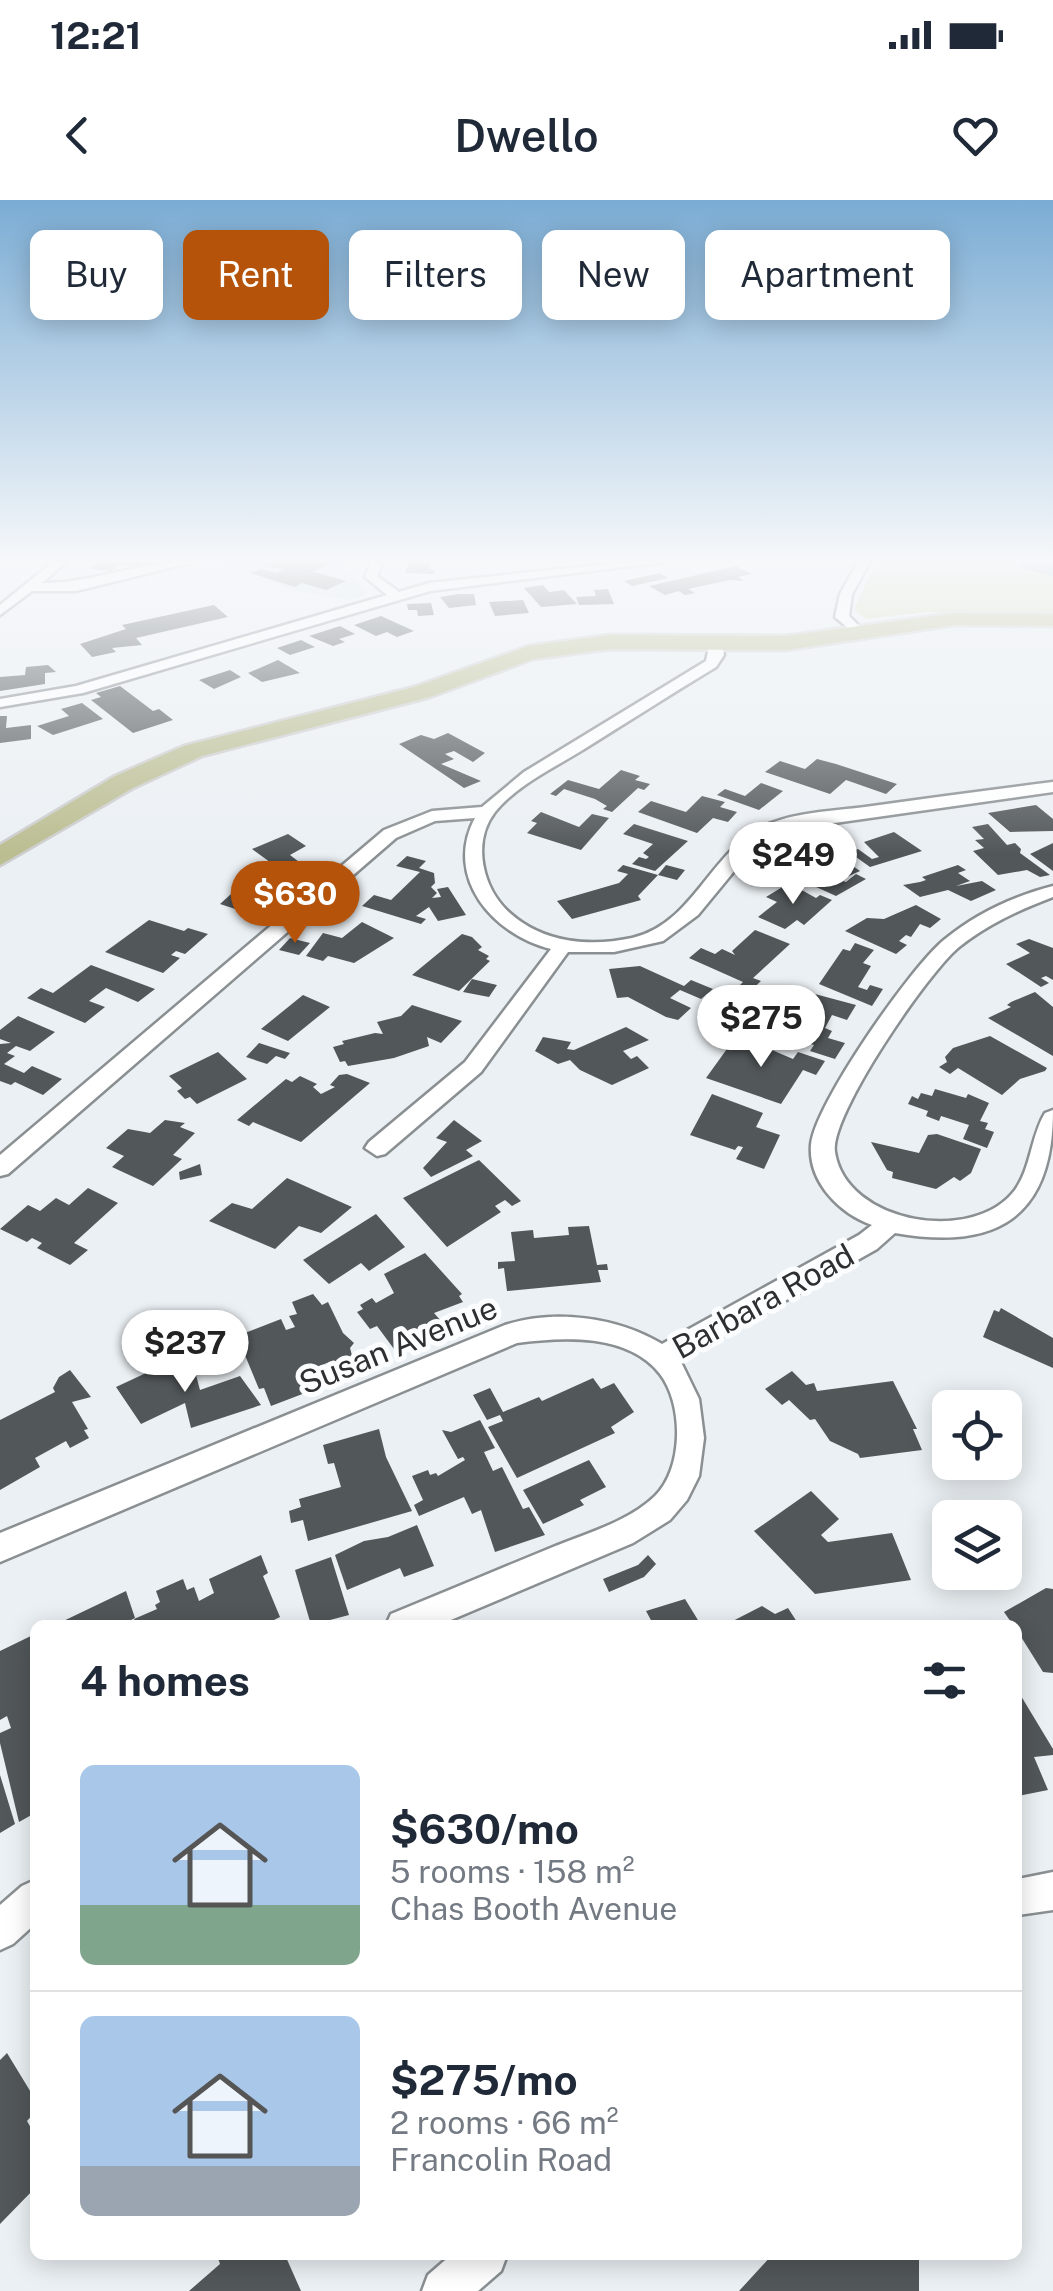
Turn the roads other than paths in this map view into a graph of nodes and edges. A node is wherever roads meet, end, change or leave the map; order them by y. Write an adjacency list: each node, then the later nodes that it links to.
1 (181, 660): 4 (street)
2 (514, 660): 7 (main road)
3 (714, 660): 6 (street)
4 (0, 703)
5 (1053, 788): 9 (street)
6 (486, 812): 9 (street); 12 (street)
7 (0, 857)
8 (1053, 892): 13 (street)
9 (562, 946): 11 (street)
10 (1053, 1118): 13 (street)
11 (377, 1148)
12 (0, 1168)
13 (890, 1224): 14 (street, Barbara Road)
14 (662, 1357): 15 (street, Susan Avenue); 16 (street, Barbara Road)
15 (0, 1548)
16 (414, 1620)
17 (1053, 1891): 18 (street)
18 (1022, 1896)
19 (30, 1904): 20 (street)
20 (0, 1931)
21 (479, 2260): 22 (street)
22 (444, 2291)

